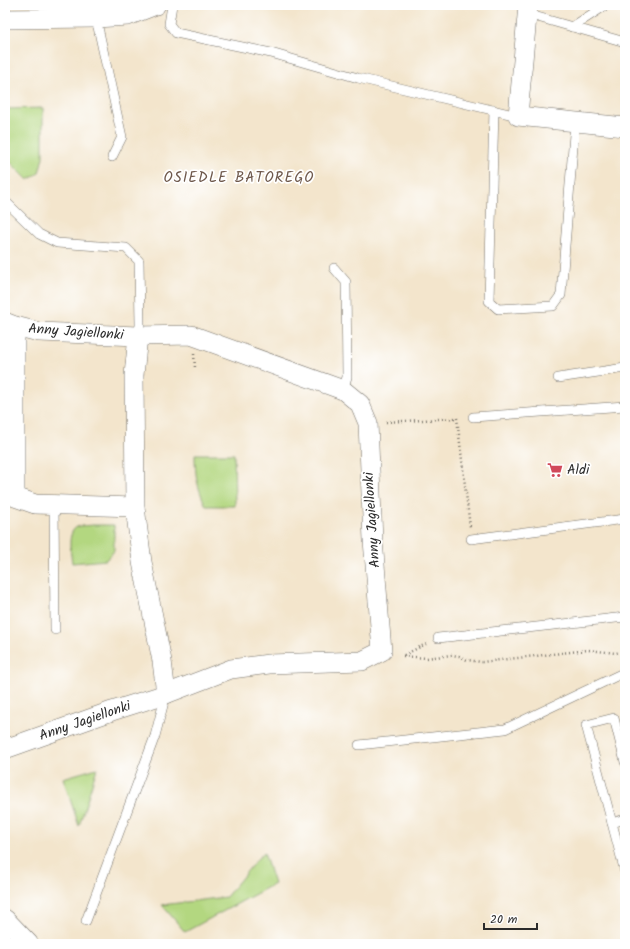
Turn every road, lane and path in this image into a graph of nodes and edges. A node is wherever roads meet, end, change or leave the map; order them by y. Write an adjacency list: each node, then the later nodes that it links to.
1 (156, 5): 5 (street)
2 (172, 5): 9 (lane)
3 (606, 5): 7 (lane)
4 (527, 10): 7 (lane); 10 (street)
5 (103, 14): 6 (street); 13 (lane)
6 (5, 19)
7 (572, 27): 8 (lane)
8 (625, 42)
9 (494, 110): 10 (lane); 11 (lane)
10 (518, 116): 11 (street)
11 (575, 122): 12 (street)
12 (625, 127)
13 (112, 157)
14 (5, 201): 17 (lane)
15 (334, 268): 22 (lane)
16 (10, 324): 17 (street, Anny Jagiellonki); 27 (street, Anny Jagiellonki)
17 (138, 336): 22 (street, Anny Jagiellonki); 28 (street, Anny Jagiellonki)
18 (194, 349): 19 (path)
19 (195, 368)
20 (625, 368): 21 (lane)
21 (558, 378)
22 (343, 390): 26 (street, Anny Jagiellonki)
23 (625, 406): 24 (lane)
24 (473, 417): 25 (path)
25 (456, 418): 26 (path); 30 (path)
26 (368, 423): 36 (street, Anny Jagiellonki)
27 (54, 505): 28 (street, Anny Jagiellonki); 32 (lane)
28 (135, 507): 36 (street, Anny Jagiellonki)
29 (625, 519): 30 (lane)
30 (471, 539)
31 (625, 617): 33 (lane)
32 (55, 630)
33 (438, 638): 34 (path)
34 (625, 651)
35 (625, 672): 37 (lane)
36 (166, 694): 38 (street, Anny Jagiellonki); 44 (lane)
37 (359, 745)
38 (5, 749)
39 (625, 762): 41 (lane)
40 (625, 819): 41 (lane)
41 (612, 823): 42 (lane)
42 (625, 872)
43 (5, 919): 45 (street)
44 (86, 921)
45 (29, 944)

